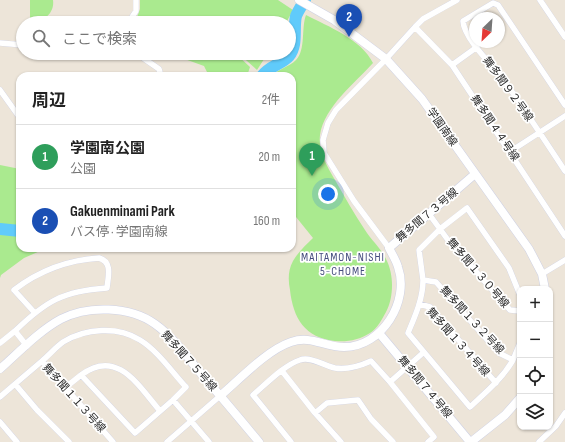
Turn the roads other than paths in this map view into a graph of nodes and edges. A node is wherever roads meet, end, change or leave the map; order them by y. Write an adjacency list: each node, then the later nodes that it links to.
1 (136, 0): 8 (street)
2 (299, 0): 17 (street, 学園南線)
3 (457, 0): 10 (street)
4 (540, 0): 12 (street)
5 (479, 12): 6 (street, 舞多聞９２号線)
6 (503, 12)
7 (505, 15): 22 (street, 舞多聞９２号線)
8 (133, 16)
9 (469, 18): 11 (street, 舞多聞９２号線)
10 (415, 26): 17 (street); 19 (street, 舞多聞４４号線)
11 (469, 34)
12 (565, 37)
13 (0, 43): 14 (street)
14 (16, 44)
15 (476, 48): 19 (street)
16 (478, 48): 25 (street, 舞多聞９２号線)
17 (386, 59): 28 (street, 学園南線); 32 (street)
18 (146, 60): 20 (street)
19 (452, 64): 26 (street, 舞多聞４４号線)
20 (160, 72)
21 (0, 90): 23 (street)
22 (565, 105)
23 (16, 112)
24 (565, 116): 25 (street)
25 (539, 132): 26 (street); 27 (street, 舞多聞９２号線)
26 (511, 151): 31 (street, 舞多聞４４号線)
27 (565, 171)
28 (475, 174): 29 (street, 舞多聞７３号線); 34 (street, 学園南線)
29 (429, 214): 30 (street, 舞多聞１３０号線); 32 (street, 舞多聞７３号線)
30 (440, 229): 35 (street); 37 (street, 舞多聞１３０号線); 39 (street, 舞多聞１３０号線)
31 (565, 236)
32 (388, 248): 42 (street, 舞多聞７３号線)
33 (565, 260): 34 (street)
34 (542, 274): 36 (street, 学園南線)
35 (424, 280): 38 (street); 47 (street, 舞多聞１３２号線)
36 (544, 286)
37 (517, 288)
38 (420, 304): 46 (street); 55 (street, 舞多聞１３４号線)
39 (517, 311)
40 (34, 312): 40 (street); 41 (street)
41 (15, 331): 43 (street); 44 (street)
42 (379, 333): 49 (street, 舞多聞７４号線); 57 (street, 舞多聞７３号線)
43 (0, 343)
44 (27, 346): 50 (street, 舞多聞７５号線); 57 (street, 舞多聞７５号線)
45 (517, 350): 47 (street, 舞多聞１３２号線)
46 (424, 352): 49 (street); 55 (street)
47 (513, 360): 55 (street)
48 (42, 361): 54 (street, 舞多聞１１３号線); 56 (street, 舞多聞１１３号線); 59 (street)
49 (408, 366): 53 (street); 76 (street, 舞多聞７４号線)
50 (0, 369)
51 (282, 371): 53 (street); 62 (street); 72 (street)
52 (80, 375): 56 (street); 61 (street); 61 (street)
53 (390, 382): 75 (street)
54 (15, 384): 58 (street, 舞多聞１１３号線); 67 (street)
55 (496, 384)
56 (66, 387): 68 (street, 舞多聞１１３号線)
57 (220, 396): 64 (street); 71 (street, 舞多聞７５号線)
58 (0, 397)
59 (173, 400): 61 (street); 64 (street)
60 (517, 401): 76 (street)
61 (160, 411)
62 (315, 413): 73 (street); 74 (street)
63 (565, 414): 77 (street)
64 (191, 421): 69 (street); 70 (street)
65 (0, 422): 66 (street)
66 (17, 442)
67 (69, 442)
68 (113, 442)
69 (167, 442)
70 (209, 442)
71 (259, 442)
72 (290, 442)
73 (341, 442)
74 (393, 442)
75 (428, 442)
76 (470, 442)
77 (539, 442)

